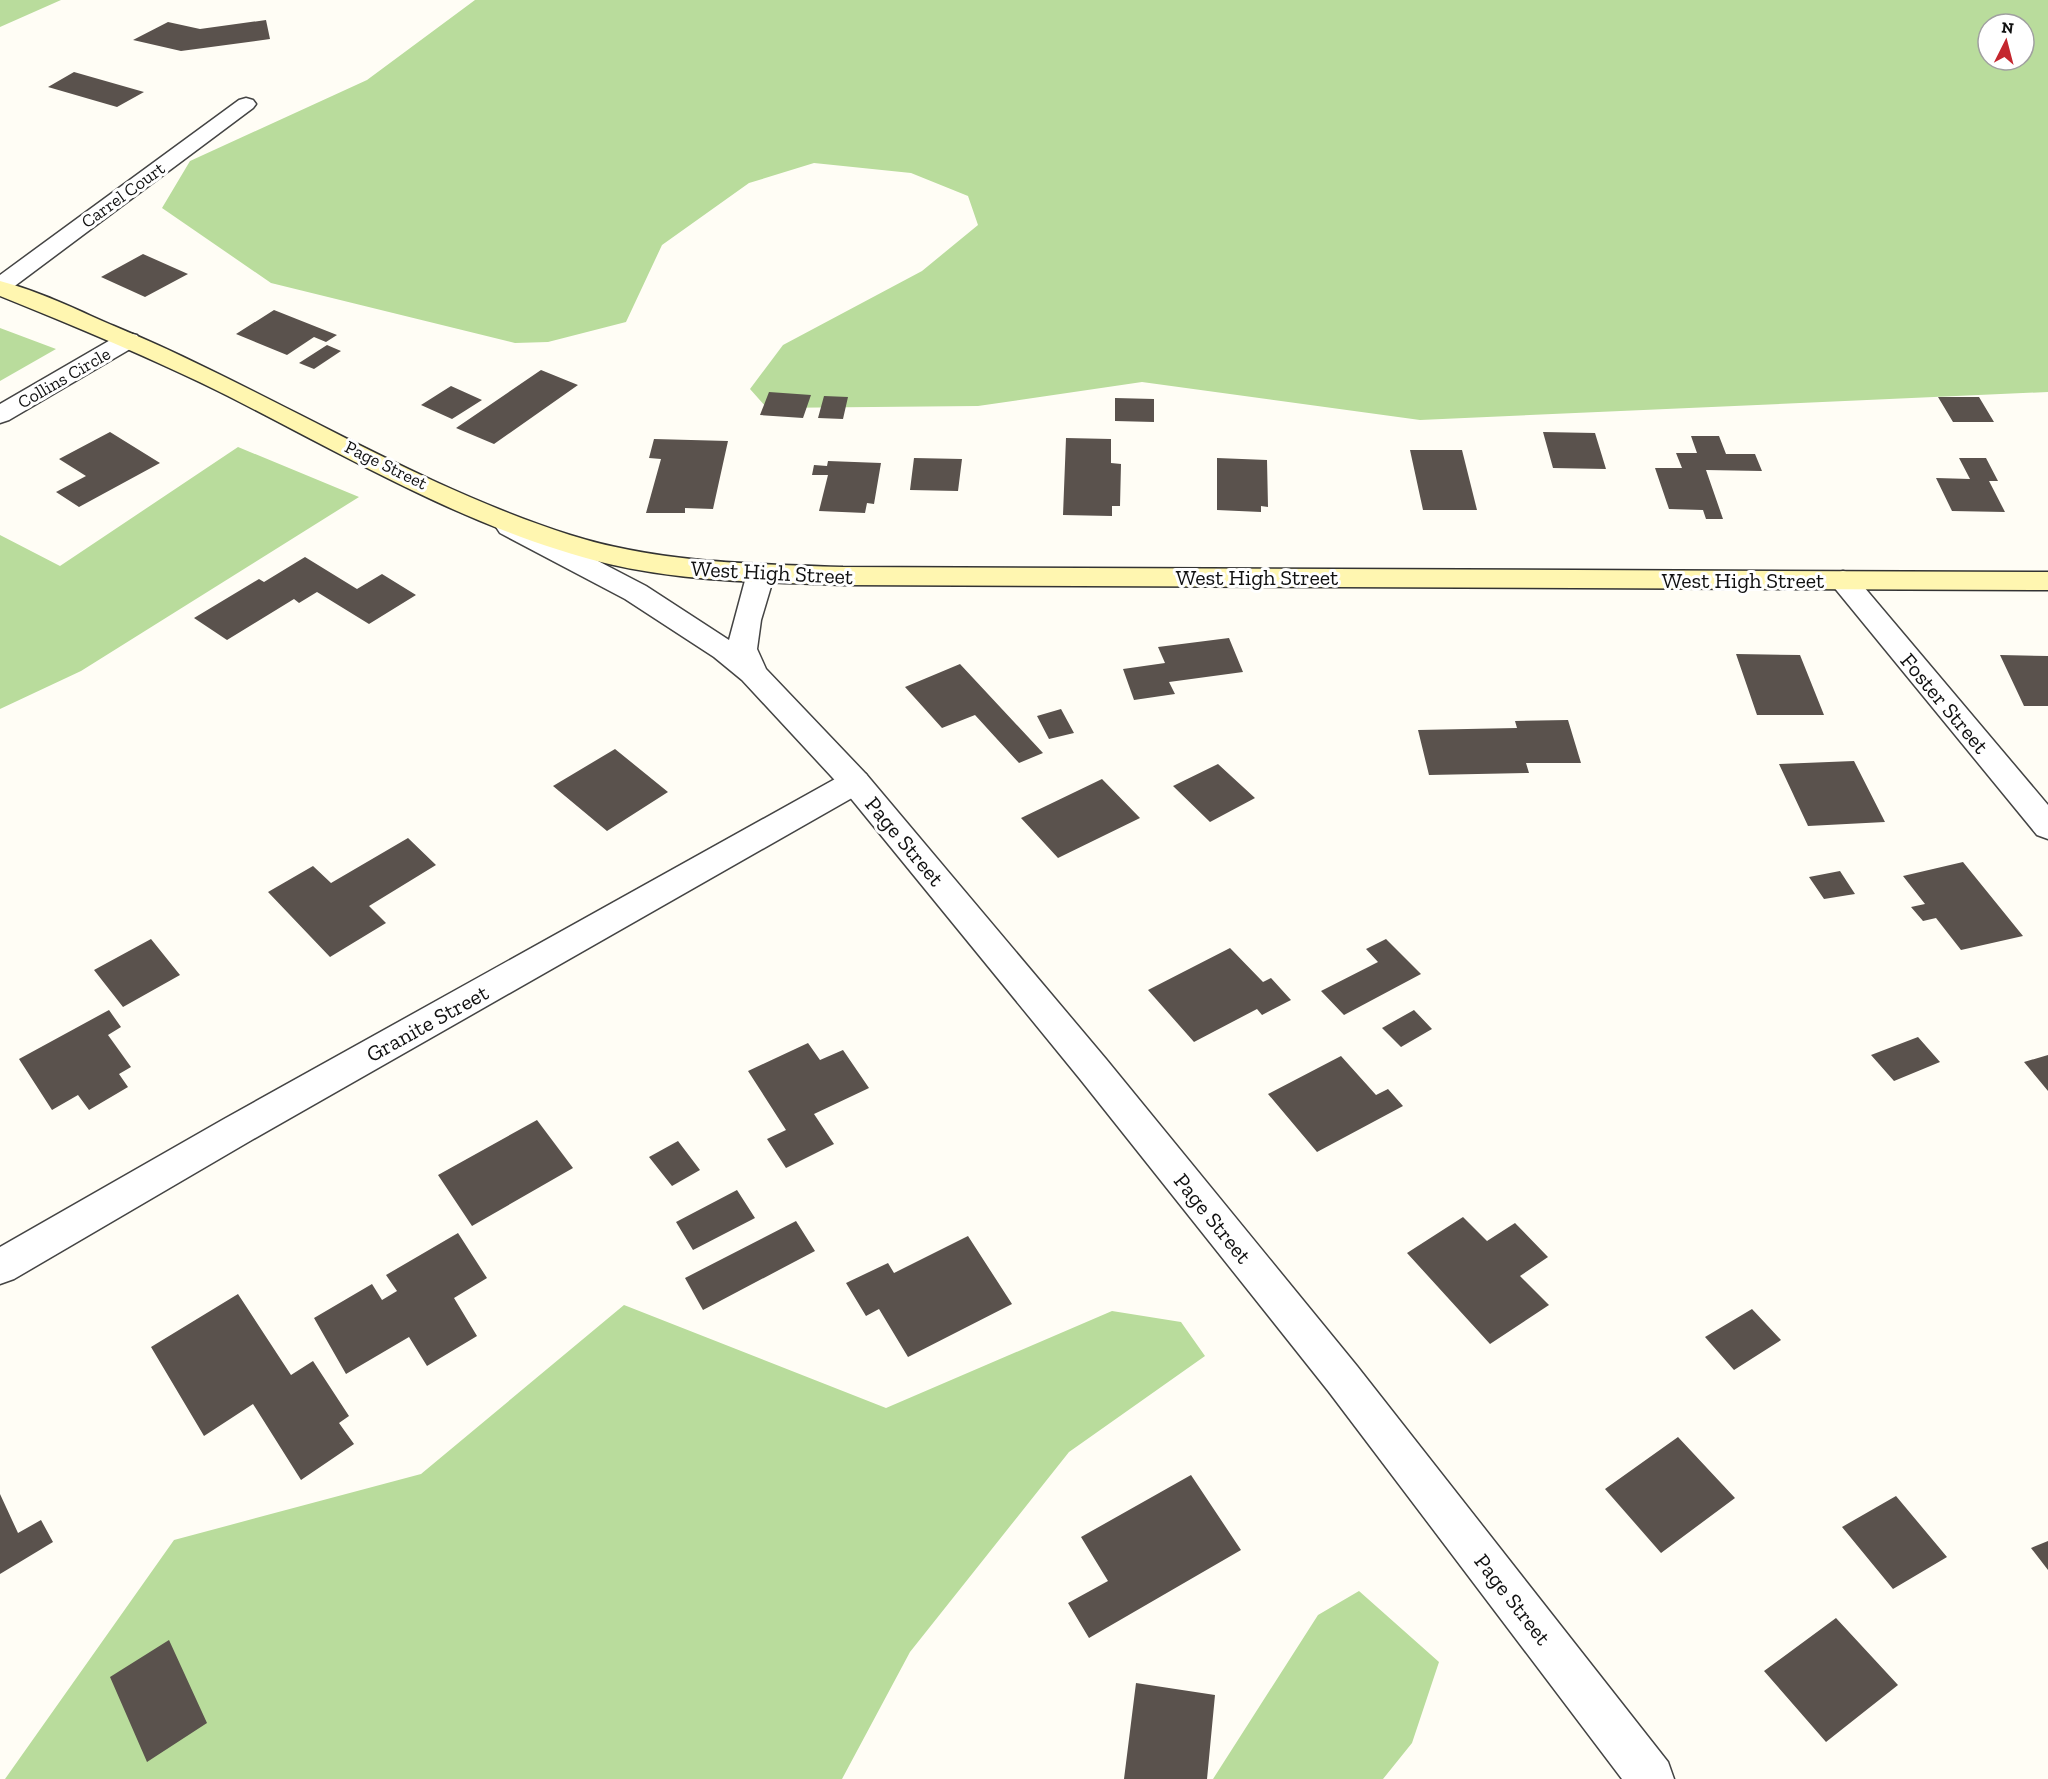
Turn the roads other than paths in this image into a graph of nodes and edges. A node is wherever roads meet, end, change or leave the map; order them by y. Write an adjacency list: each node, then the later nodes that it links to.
1 (246, 104): 2 (street, Carrel Court)
2 (0, 287): 3 (main road, Page Street)
3 (128, 340): 4 (street, Collins Circle); 5 (main road, Page Street)
4 (0, 415)
5 (476, 510): 6 (main road, West High Street); 9 (street, Page Street)
6 (761, 573): 7 (main road, West High Street); 9 (street, Page Street)
7 (1843, 580): 8 (main road, West High Street); 11 (street, Foster Street)
8 (2048, 581)
9 (753, 674): 10 (street, Page Street)
10 (855, 782): 12 (street, Granite Street); 13 (street, Page Street)
11 (2048, 827)
12 (0, 1267)
13 (1650, 1779)

